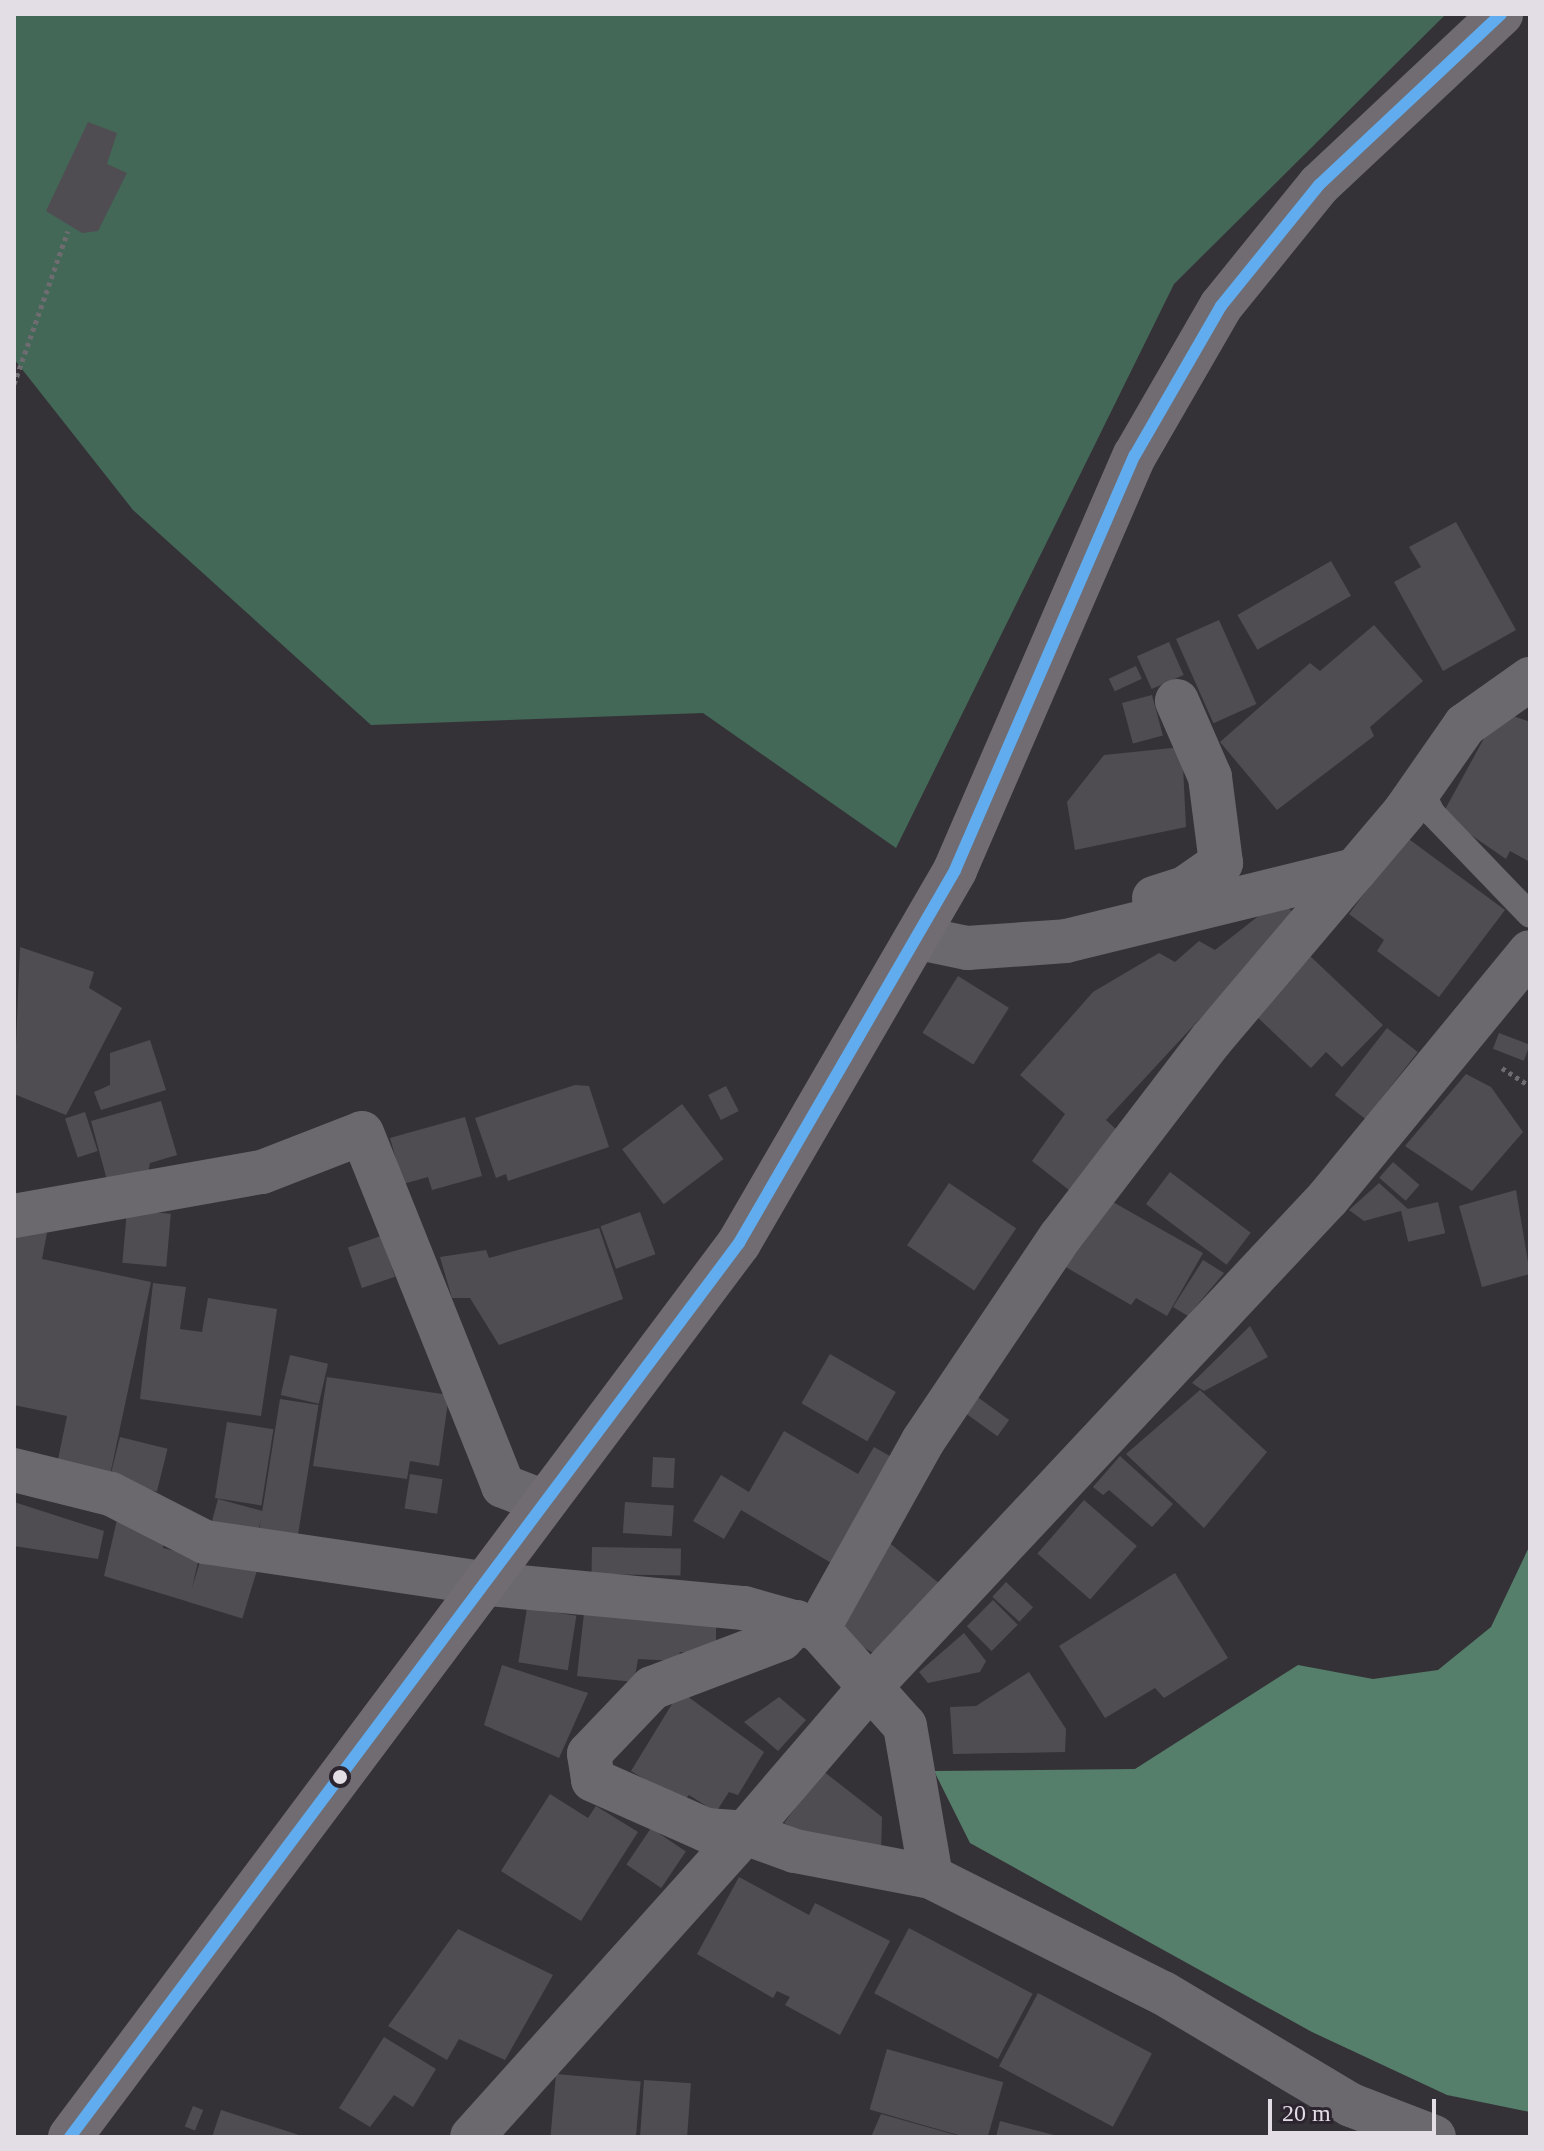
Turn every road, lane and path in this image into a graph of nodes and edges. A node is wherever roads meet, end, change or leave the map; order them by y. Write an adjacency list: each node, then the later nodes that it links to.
1 (1501, 14): 9 (main road)
2 (68, 231): 3 (path)
3 (14, 384)
4 (1530, 679): 6 (street)
5 (1177, 701): 10 (street)
6 (1420, 789): 7 (street); 8 (lane)
7 (1355, 870): 10 (street); 16 (street)
8 (1530, 915)
9 (919, 938): 10 (street); 14 (main road)
10 (1029, 945)
11 (1530, 952): 17 (street)
12 (14, 1216): 14 (street)
13 (14, 1470): 15 (street)
14 (542, 1501): 15 (main road)
15 (489, 1584): 16 (street); 20 (main road)
16 (808, 1626): 17 (street); 18 (street)
17 (871, 1686): 18 (street); 19 (street)
18 (745, 1833): 19 (street); 21 (street)
19 (931, 1877): 22 (street)
20 (70, 2137)
21 (472, 2137)
22 (1434, 2137)

